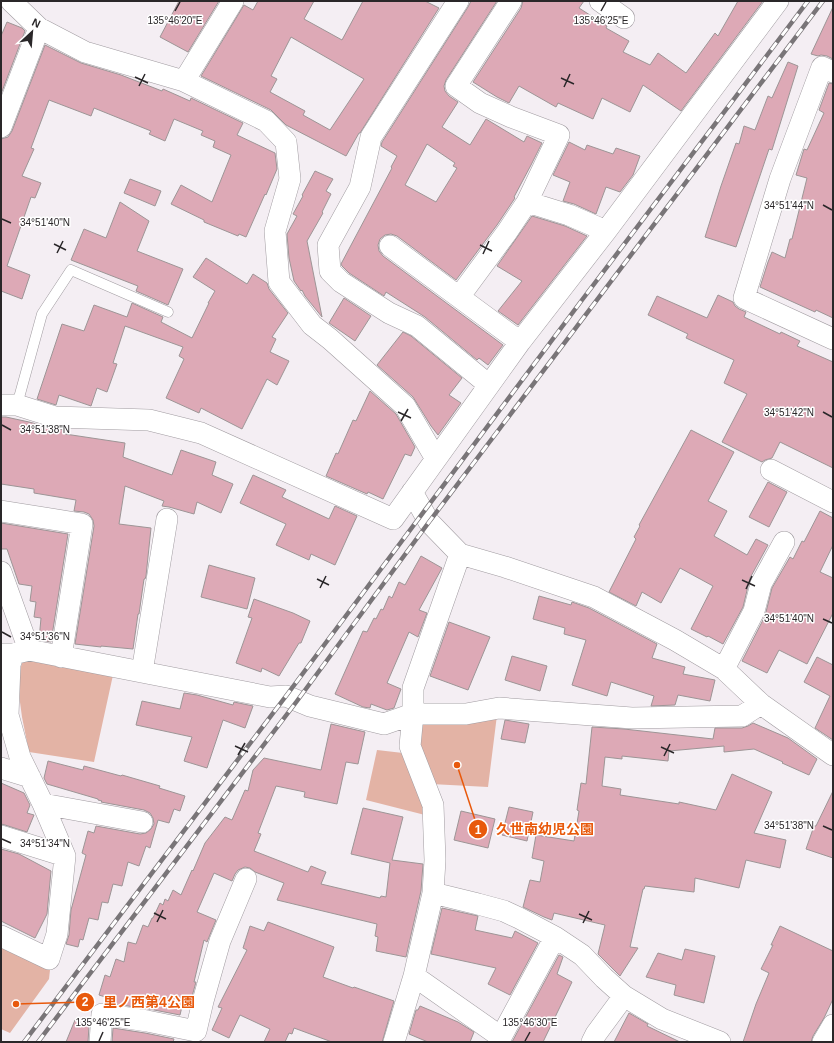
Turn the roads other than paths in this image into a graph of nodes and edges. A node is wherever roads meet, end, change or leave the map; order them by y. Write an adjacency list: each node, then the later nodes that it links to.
1 (11, 1): 8 (street)
2 (233, 1): 10 (street)
3 (458, 1): 19 (street)
4 (511, 1): 12 (street)
5 (600, 1): 7 (street)
6 (778, 1): 13 (street)
7 (624, 18)
8 (39, 28): 10 (street); 11 (street)
9 (833, 72): 17 (street)
10 (184, 81): 21 (street)
11 (1, 127)
12 (527, 202): 13 (street); 15 (street)
13 (606, 232): 18 (street)
14 (390, 246): 15 (street)
15 (459, 297): 18 (street)
16 (168, 312): 20 (lane)
17 (833, 340)
18 (520, 342): 19 (street)
19 (489, 385): 21 (street)
20 (9, 405): 23 (street)
21 (436, 459): 23 (street)
22 (771, 470): 24 (street)
23 (412, 492): 28 (street)
24 (833, 502)
25 (1, 511): 31 (street)
26 (167, 520): 33 (street)
27 (784, 542): 32 (street)
28 (460, 554): 32 (street); 35 (street)
29 (1, 572): 30 (street)
30 (14, 653): 31 (street); 38 (street)
31 (61, 657): 33 (street)
32 (724, 669): 34 (street)
33 (142, 672): 35 (street)
34 (761, 704): 35 (street); 36 (street)
35 (413, 714): 44 (street)
36 (833, 755)
37 (1, 768): 38 (street)
38 (30, 777): 39 (street)
39 (43, 804): 40 (street); 42 (street)
40 (142, 822)
41 (1, 836): 42 (street)
42 (65, 856): 45 (street)
43 (246, 879): 50 (street)
44 (433, 893): 46 (street); 47 (street)
45 (1, 936)
46 (555, 937): 47 (street); 48 (street)
47 (414, 976): 51 (street)
48 (624, 996): 52 (street); 53 (street)
49 (833, 1025): 54 (street)
50 (100, 1042)
51 (394, 1042)
52 (592, 1042)
53 (720, 1042)
54 (823, 1042)

